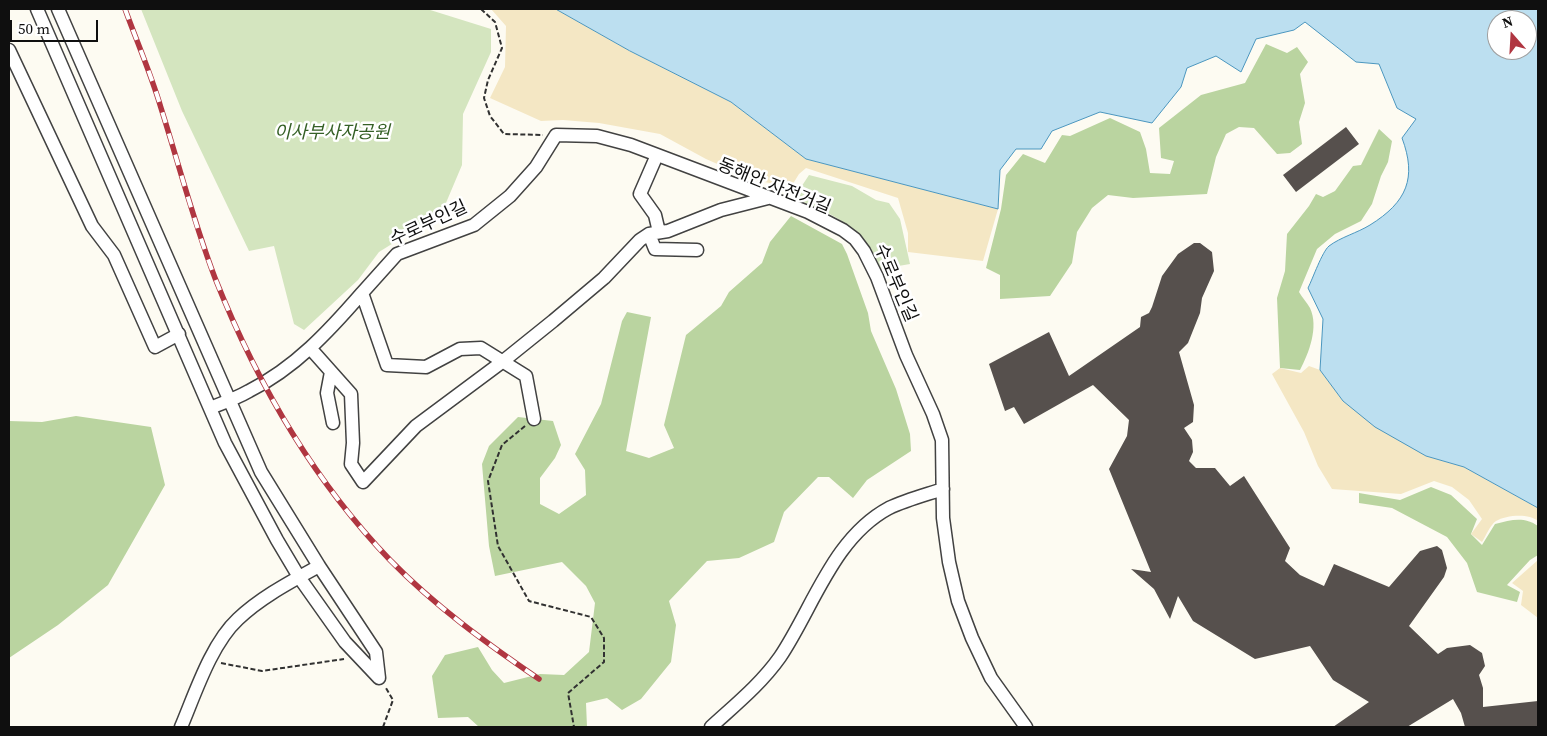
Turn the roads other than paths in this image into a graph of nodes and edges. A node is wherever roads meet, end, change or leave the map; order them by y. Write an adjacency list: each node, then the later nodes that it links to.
1 (37, 9): 9 (street)
2 (58, 9): 13 (street)
3 (9, 50): 9 (street)
4 (657, 155): 5 (street, 수로부인길); 6 (street); 8 (street, 수로부인길)
5 (768, 198): 6 (street); 17 (street, 수로부인길)
6 (654, 233): 7 (street); 11 (street)
7 (696, 250)
8 (362, 292): 10 (street, 수로부인길); 11 (street)
9 (179, 334): 14 (street)
10 (310, 348): 12 (street); 13 (street, 수로부인길)
11 (502, 362): 12 (street); 15 (street)
12 (331, 372): 16 (street)
13 (229, 400): 14 (street, 수로부인길); 18 (street)
14 (210, 408): 19 (street)
15 (534, 419)
16 (333, 423)
17 (943, 489): 21 (street); 22 (street, 수로부인길)
18 (319, 566): 19 (street); 19 (street)
19 (299, 577): 20 (street)
20 (180, 727)
21 (711, 727)
22 (1026, 727)

